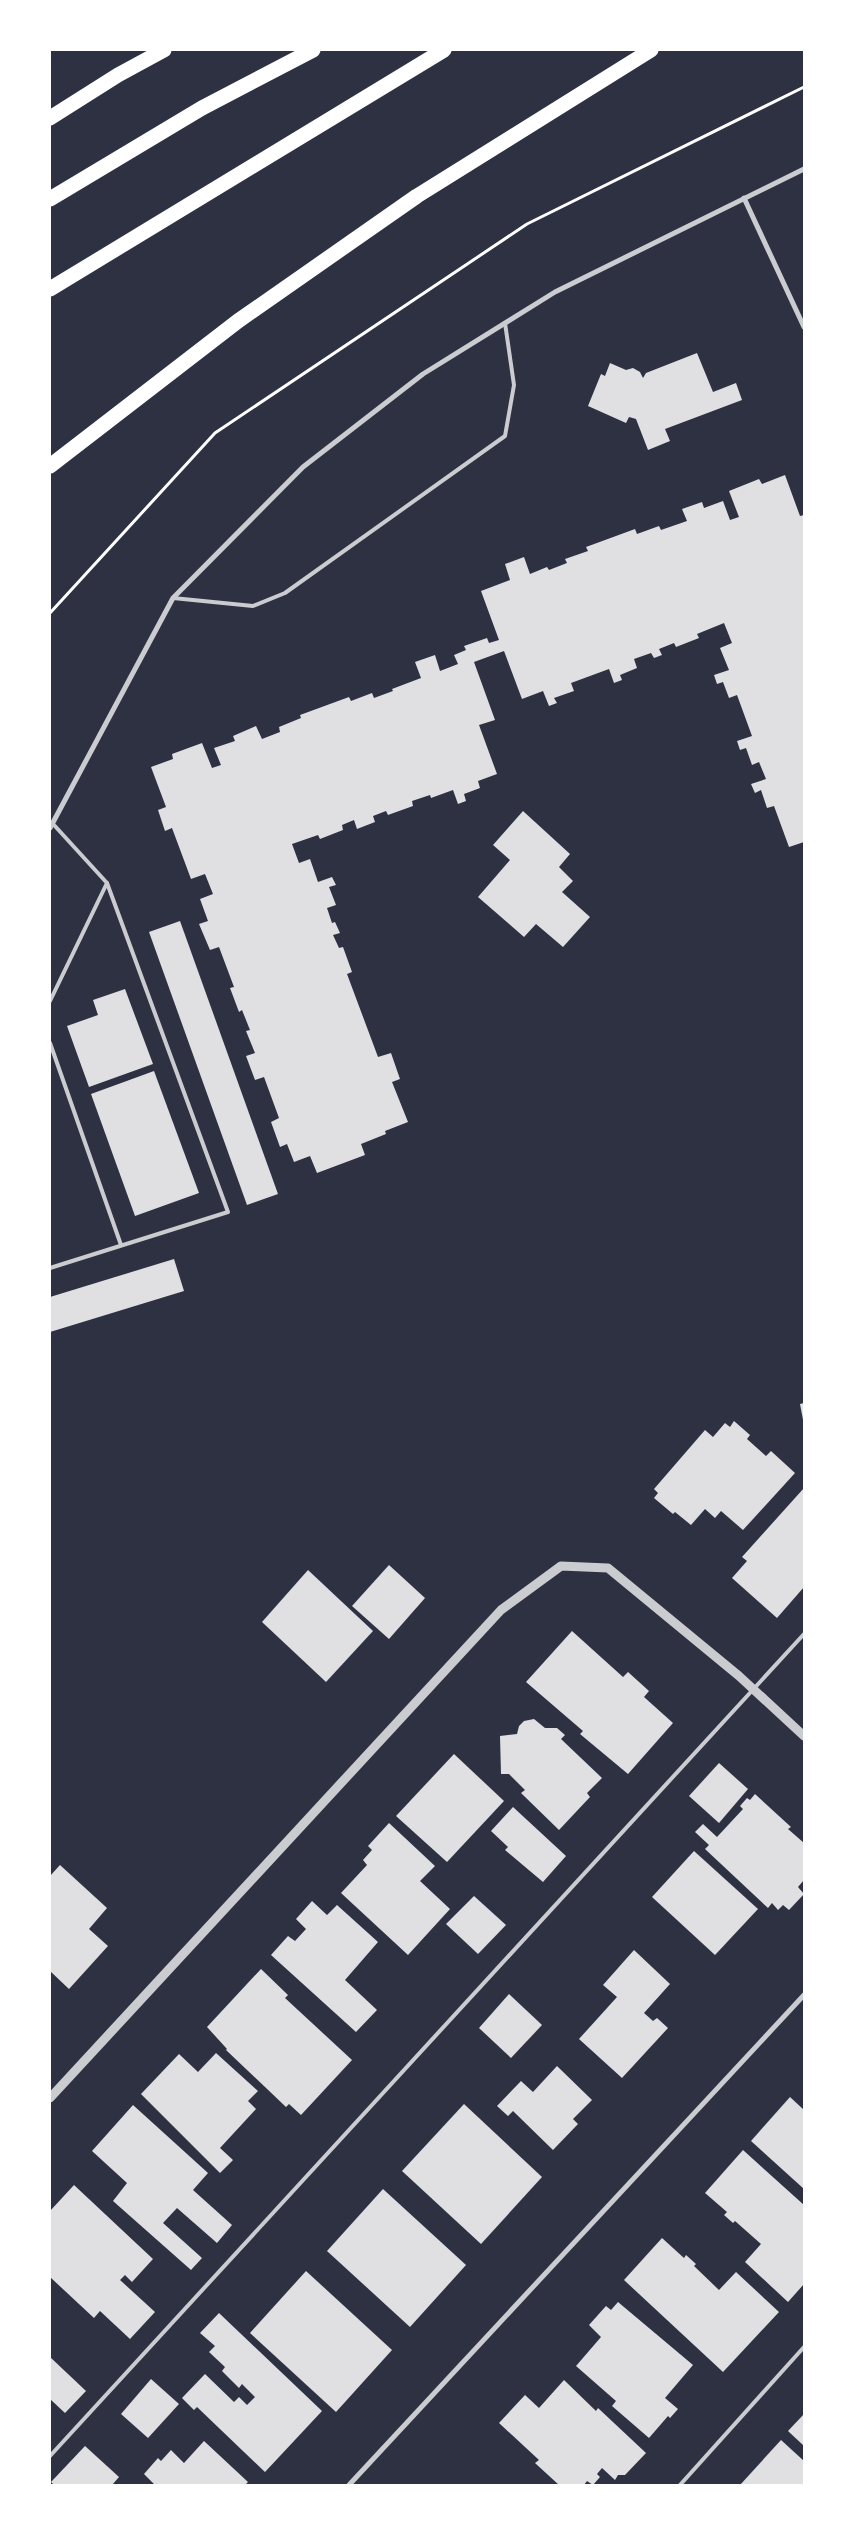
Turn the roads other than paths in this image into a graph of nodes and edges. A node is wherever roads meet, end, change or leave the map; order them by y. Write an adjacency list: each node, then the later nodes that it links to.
1 (164, 50): 5 (highway)
2 (313, 50): 8 (highway)
3 (444, 50): 9 (highway)
4 (651, 50): 12 (highway)
5 (50, 118)
6 (804, 169): 7 (street)
7 (744, 198): 10 (street); 11 (street)
8 (50, 199)
9 (50, 289)
10 (505, 323): 13 (street); 13 (lane)
11 (804, 327)
12 (50, 466)
13 (173, 598): 14 (street)
14 (52, 827): 15 (lane)
15 (107, 883): 16 (lane); 18 (lane)
16 (50, 1001)
17 (50, 1043): 18 (lane)
18 (121, 1246): 19 (lane)
19 (50, 1268)
20 (804, 1634): 21 (lane)
21 (753, 1688): 22 (street); 24 (street); 26 (lane)
22 (804, 1736)
23 (804, 1995): 27 (street)
24 (50, 2098)
25 (804, 2347): 28 (lane)
26 (50, 2456)
27 (349, 2485)
28 (680, 2485)

